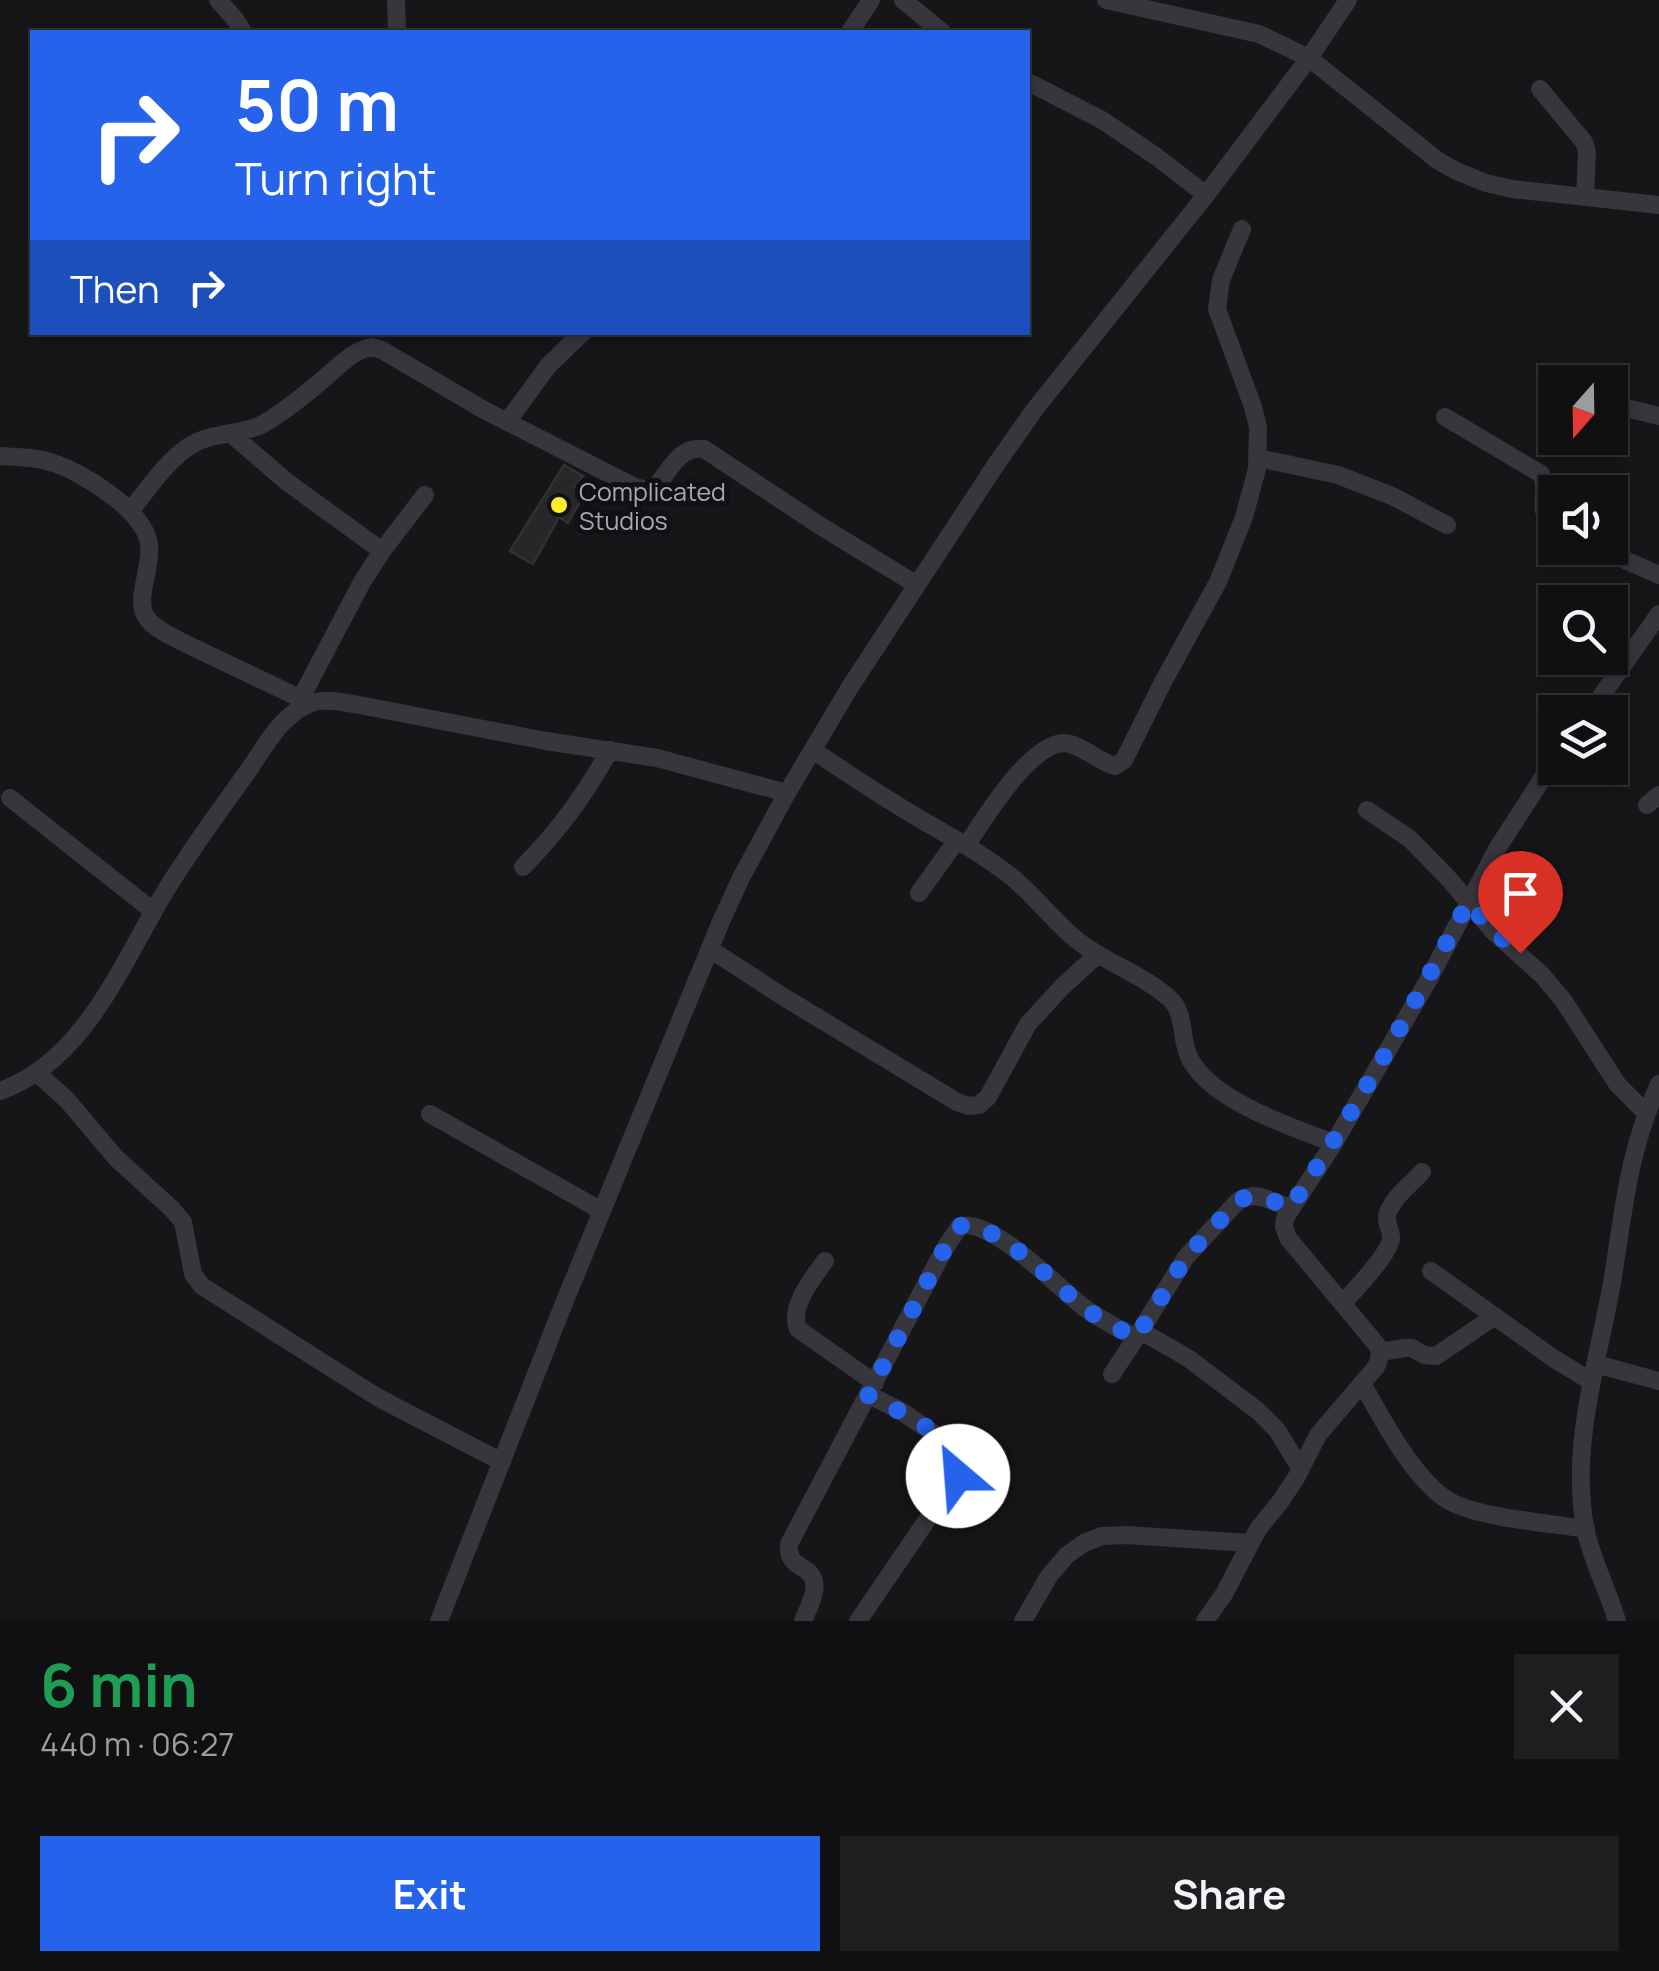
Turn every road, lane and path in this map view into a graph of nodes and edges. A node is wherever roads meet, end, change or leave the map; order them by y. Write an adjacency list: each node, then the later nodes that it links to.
1 (218, 0): 7 (street)
2 (396, 0): 8 (street)
3 (871, 0): 9 (street)
4 (1106, 0): 11 (street)
5 (1348, 0): 11 (street)
6 (915, 2): 10 (street)
7 (241, 30)
8 (397, 30)
9 (851, 30)
10 (940, 30)
11 (1308, 58): 14 (street); 15 (street)
12 (1030, 83): 14 (street)
13 (1540, 89): 15 (street)
14 (1206, 196): 33 (street)
15 (1585, 197): 16 (street)
16 (1659, 206)
17 (1242, 228): 25 (street)
18 (580, 335): 22 (street)
19 (1628, 408): 20 (street)
20 (1659, 416)
21 (1445, 417): 26 (street)
22 (507, 422): 23 (street); 33 (street)
23 (230, 433): 28 (street); 30 (street)
24 (0, 456): 28 (street)
25 (1258, 458): 29 (street); 43 (street)
26 (1541, 475)
27 (425, 495): 30 (street)
28 (130, 511): 36 (street)
29 (1447, 525)
30 (382, 551): 36 (street)
31 (1628, 561): 32 (street)
32 (1659, 574)
33 (917, 586): 38 (street)
34 (1659, 614): 35 (street)
35 (1602, 695)
36 (306, 701): 37 (street); 47 (street)
37 (610, 750): 40 (street); 44 (street)
38 (814, 751): 40 (street); 43 (street)
39 (1538, 785): 46 (street)
40 (787, 793): 48 (street)
41 (10, 798): 47 (street)
42 (1367, 810): 46 (street)
43 (962, 843): 45 (street); 49 (street)
44 (523, 868)
45 (919, 893)
46 (1468, 902): 53 (street); 55 (street)
47 (153, 912): 50 (street)
48 (710, 949): 49 (street); 58 (street)
49 (1098, 954): 55 (street)
50 (37, 1073): 52 (street); 70 (street)
51 (1659, 1084): 53 (street)
52 (0, 1090)
53 (1646, 1113): 65 (street)
54 (430, 1114): 58 (street)
55 (1334, 1143): 57 (street)
56 (1422, 1172): 61 (street)
57 (1290, 1208): 61 (street); 63 (street)
58 (602, 1211): 70 (street)
59 (825, 1262): 69 (street)
60 (1431, 1271): 62 (street)
61 (1343, 1303): 64 (street)
62 (1495, 1316): 64 (street); 65 (street)
63 (1139, 1335): 66 (street); 69 (street); 71 (street)
64 (1380, 1352): 68 (street)
65 (1594, 1373): 67 (street); 72 (street)
66 (1112, 1374)
67 (1659, 1381)
68 (1362, 1384): 71 (street); 72 (street)
69 (872, 1389): 75 (street); 76 (street)
70 (502, 1462): 74 (street)
71 (1300, 1468): 73 (street)
72 (1586, 1530): 79 (street)
73 (1249, 1544): 77 (street); 78 (street)
74 (439, 1621)
75 (803, 1621)
76 (858, 1621)
77 (1023, 1621)
78 (1206, 1621)
79 (1618, 1621)

